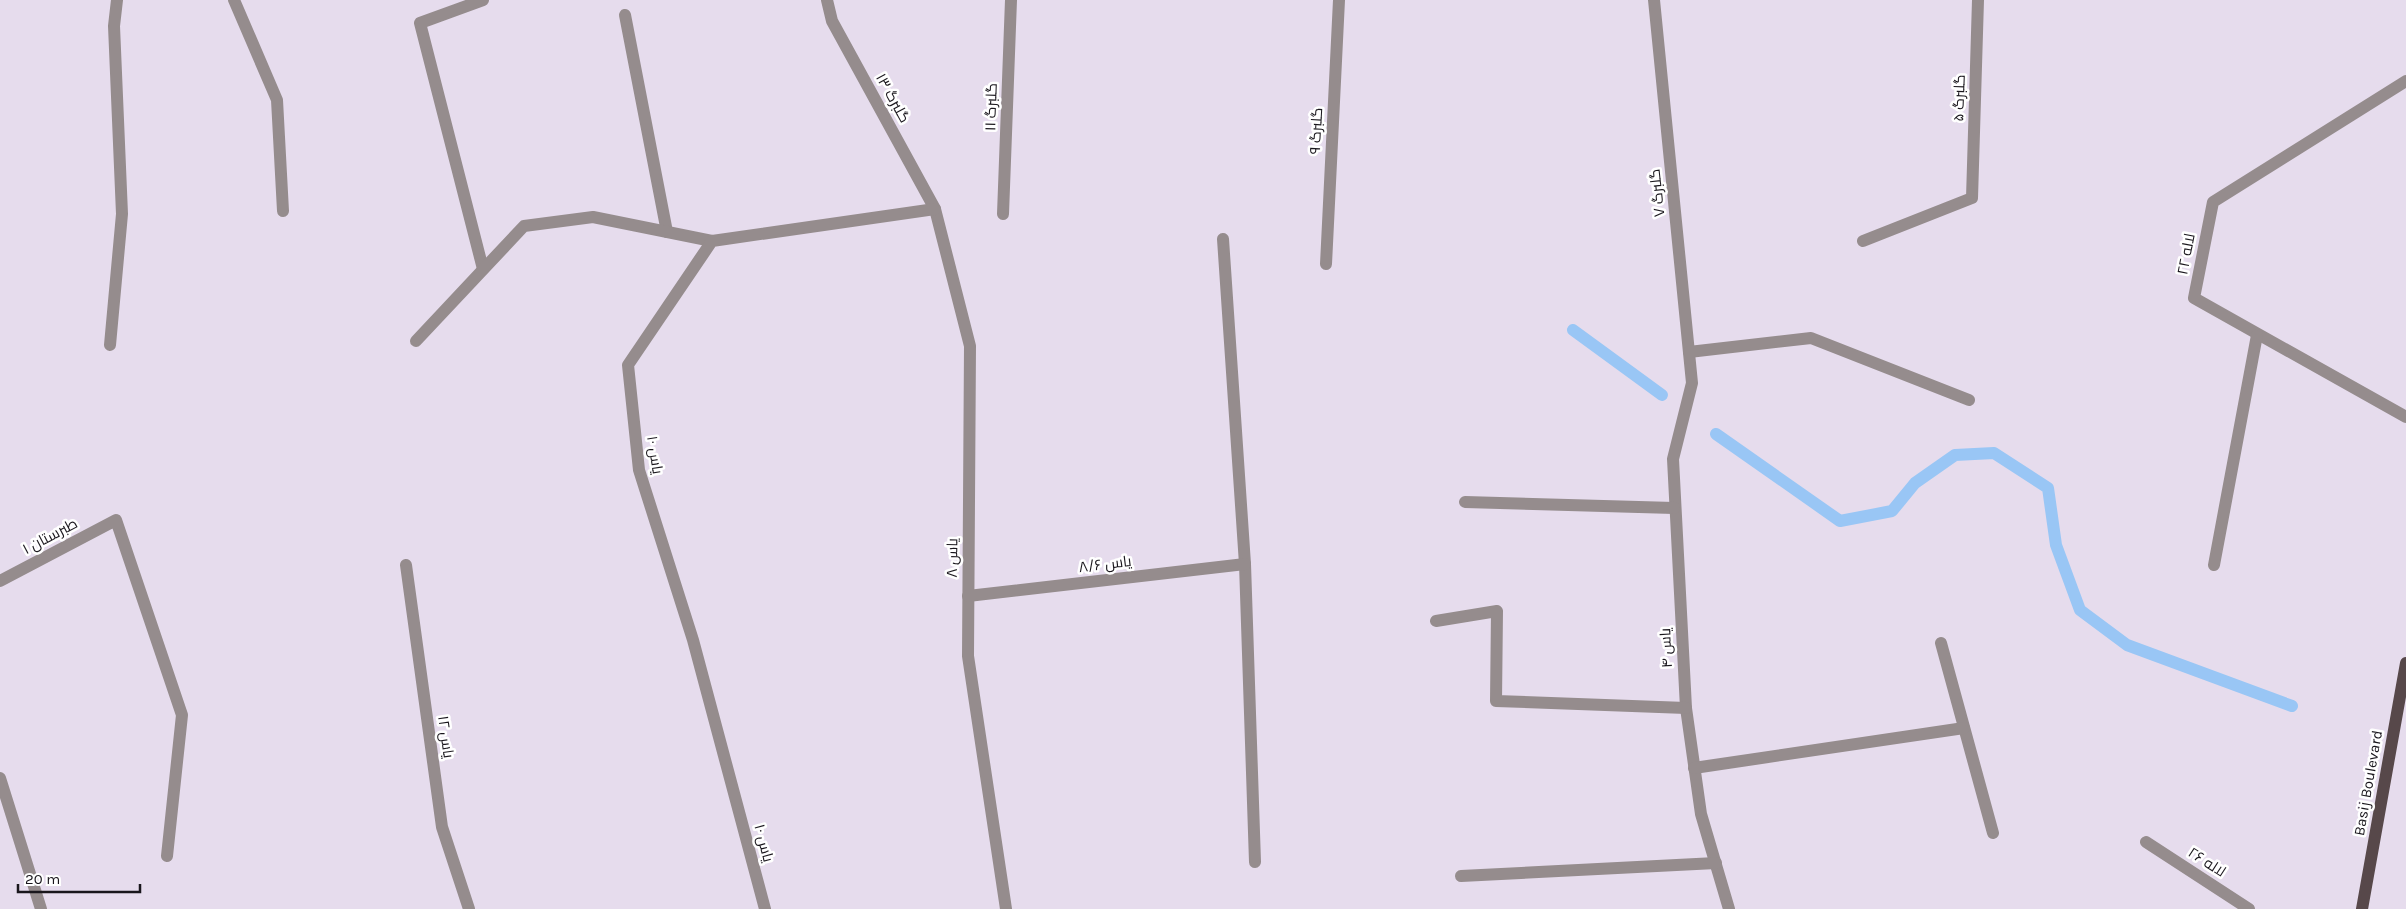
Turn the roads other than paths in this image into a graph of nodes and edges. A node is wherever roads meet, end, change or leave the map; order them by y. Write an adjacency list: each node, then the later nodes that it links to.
1 (117, 0): 22 (street)
2 (234, 0): 12 (street)
3 (483, 0): 19 (street)
4 (828, 0): 11 (street, گلبرگ ۱۳)
5 (1011, 0): 13 (street, گلبرگ ۱۱)
6 (1339, 0): 18 (street, گلبرگ ۹)
7 (1654, 0): 23 (street, گلبرگ ۷)
8 (1978, 0): 17 (street, گلبرگ ۵)
9 (625, 15): 14 (street)
10 (2406, 81): 20 (street, لاله ۲۲)
11 (935, 209): 16 (street); 33 (street, یاس ۸)
12 (283, 211)
13 (1003, 214)
14 (667, 232): 16 (street); 19 (street)
15 (1224, 239): 29 (street)
16 (712, 241): 49 (street, یاس ۱۰)
17 (1862, 241)
18 (1326, 264)
19 (483, 269): 21 (street)
20 (2257, 335): 26 (street, لاله ۲۲); 30 (street)
21 (416, 341)
22 (110, 345)
23 (1689, 352): 24 (street, گلبرگ ۷); 25 (street)
24 (1692, 383): 28 (street, یاس ۴)
25 (1969, 400)
26 (2406, 417)
27 (1465, 502): 28 (street)
28 (1674, 508): 37 (street, یاس ۴)
29 (1245, 564): 33 (street, یاس ۸/۶); 44 (street)
30 (2214, 565)
31 (406, 566): 48 (street, یاس ۱۲)
32 (0, 581): 43 (street, طبرستان ۱)
33 (968, 596): 50 (street, یاس ۸)
34 (1436, 621): 37 (street)
35 (1941, 644): 38 (street)
36 (2406, 663): 53 (main road, Basij Boulevard)
37 (1686, 708): 39 (street, یاس ۴)
38 (1964, 728): 39 (street); 41 (street)
39 (1694, 768): 45 (street, یاس ۴)
40 (0, 778): 47 (street)
41 (1993, 833)
42 (2146, 842): 52 (street, لاله ۲۶)
43 (167, 856)
44 (1255, 862)
45 (1716, 863): 46 (street); 51 (street, یاس ۴)
46 (1461, 876)
47 (41, 909)
48 (470, 909)
49 (765, 909)
50 (1006, 909)
51 (1729, 909)
52 (2250, 909)
53 (2362, 909)

